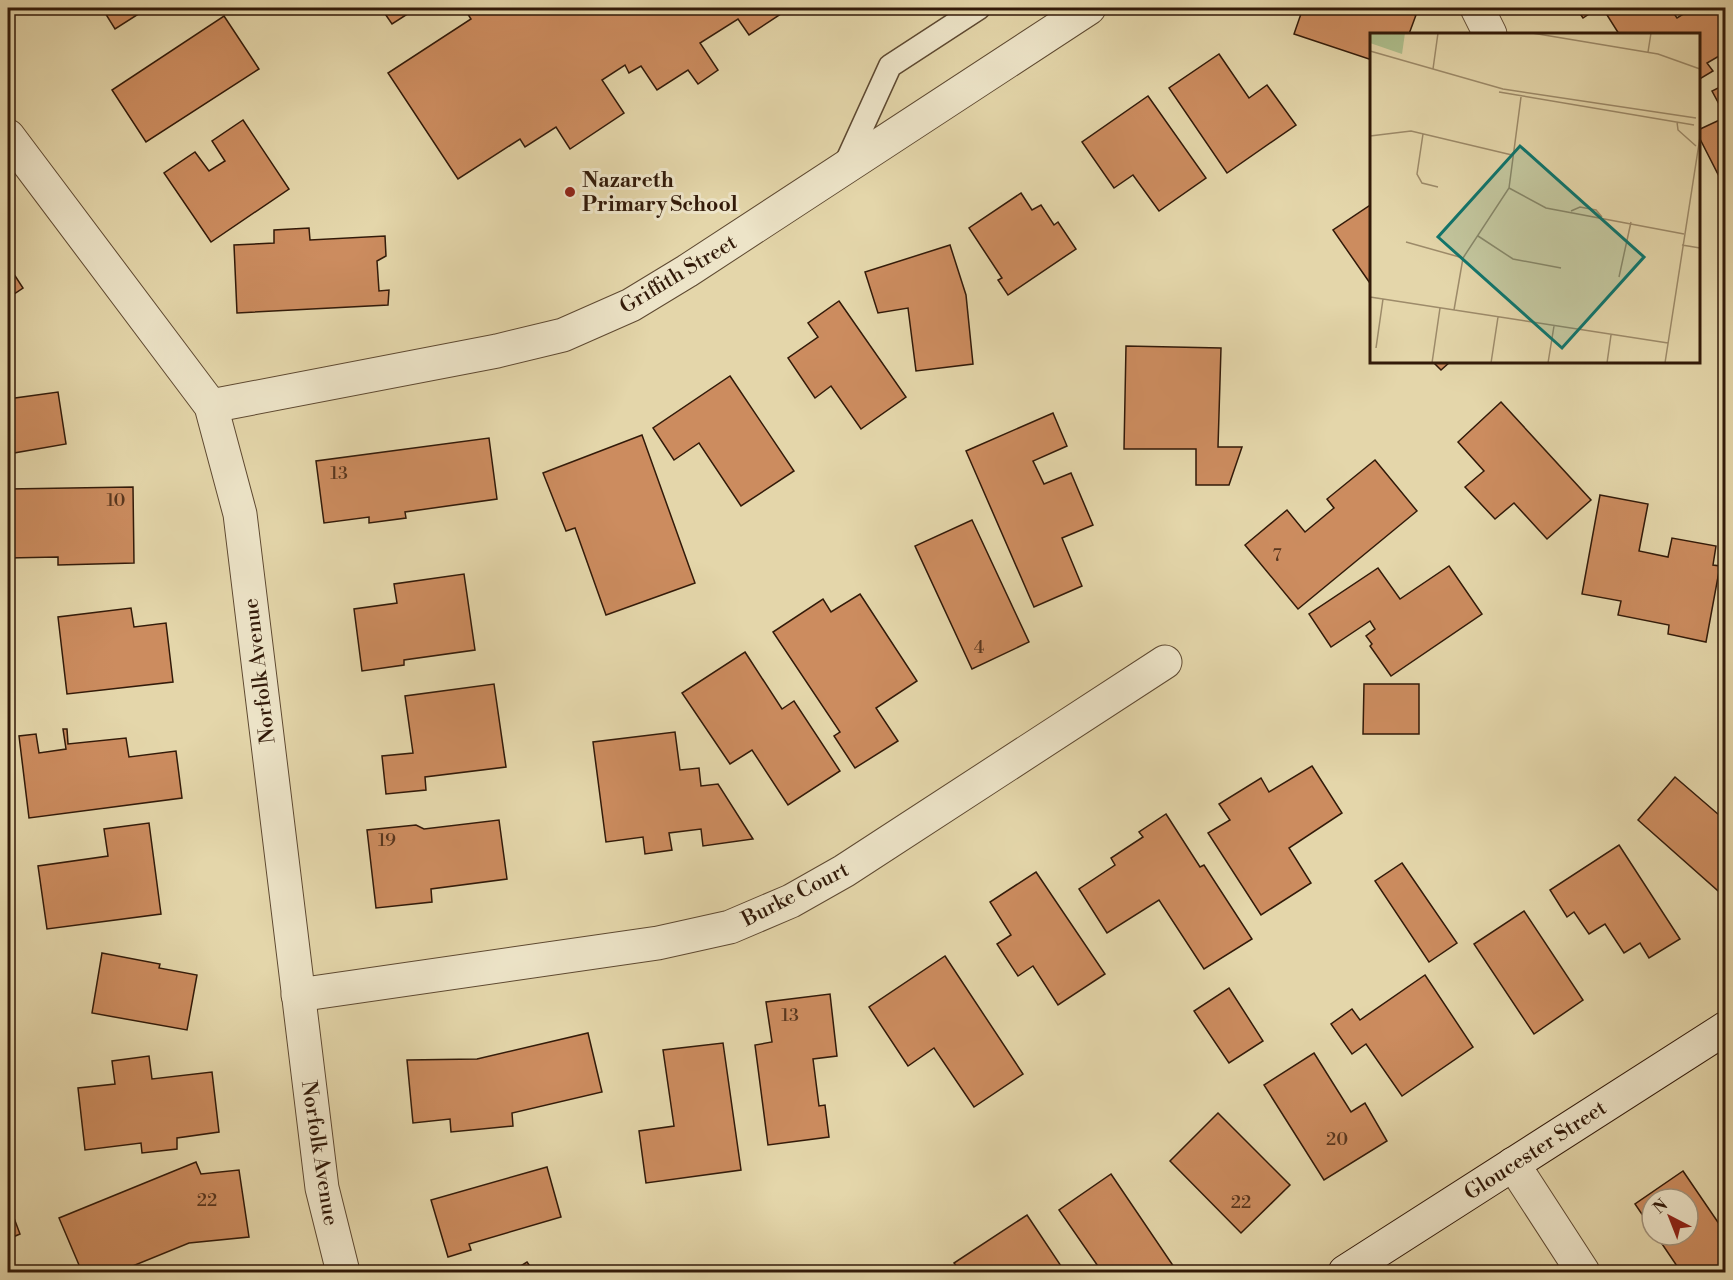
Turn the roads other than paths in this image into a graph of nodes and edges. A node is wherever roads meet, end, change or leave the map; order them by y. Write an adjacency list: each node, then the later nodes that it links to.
1 (979, 8): 6 (lane)
2 (1089, 8): 6 (street, Griffith Street)
3 (1477, 8): 4 (street)
4 (1490, 33)
5 (8, 136): 7 (street, Norfolk Avenue)
6 (844, 168): 7 (street, Griffith Street)
7 (211, 406): 9 (street, Norfolk Avenue)
8 (1165, 662): 9 (street, Burke Court)
9 (298, 995): 12 (street, Norfolk Avenue)
10 (1725, 1028): 11 (street, Gloucester Street)
11 (1513, 1164): 13 (street, Gloucester Street); 14 (street)
12 (337, 1271)
13 (1345, 1272)
14 (1583, 1272)

